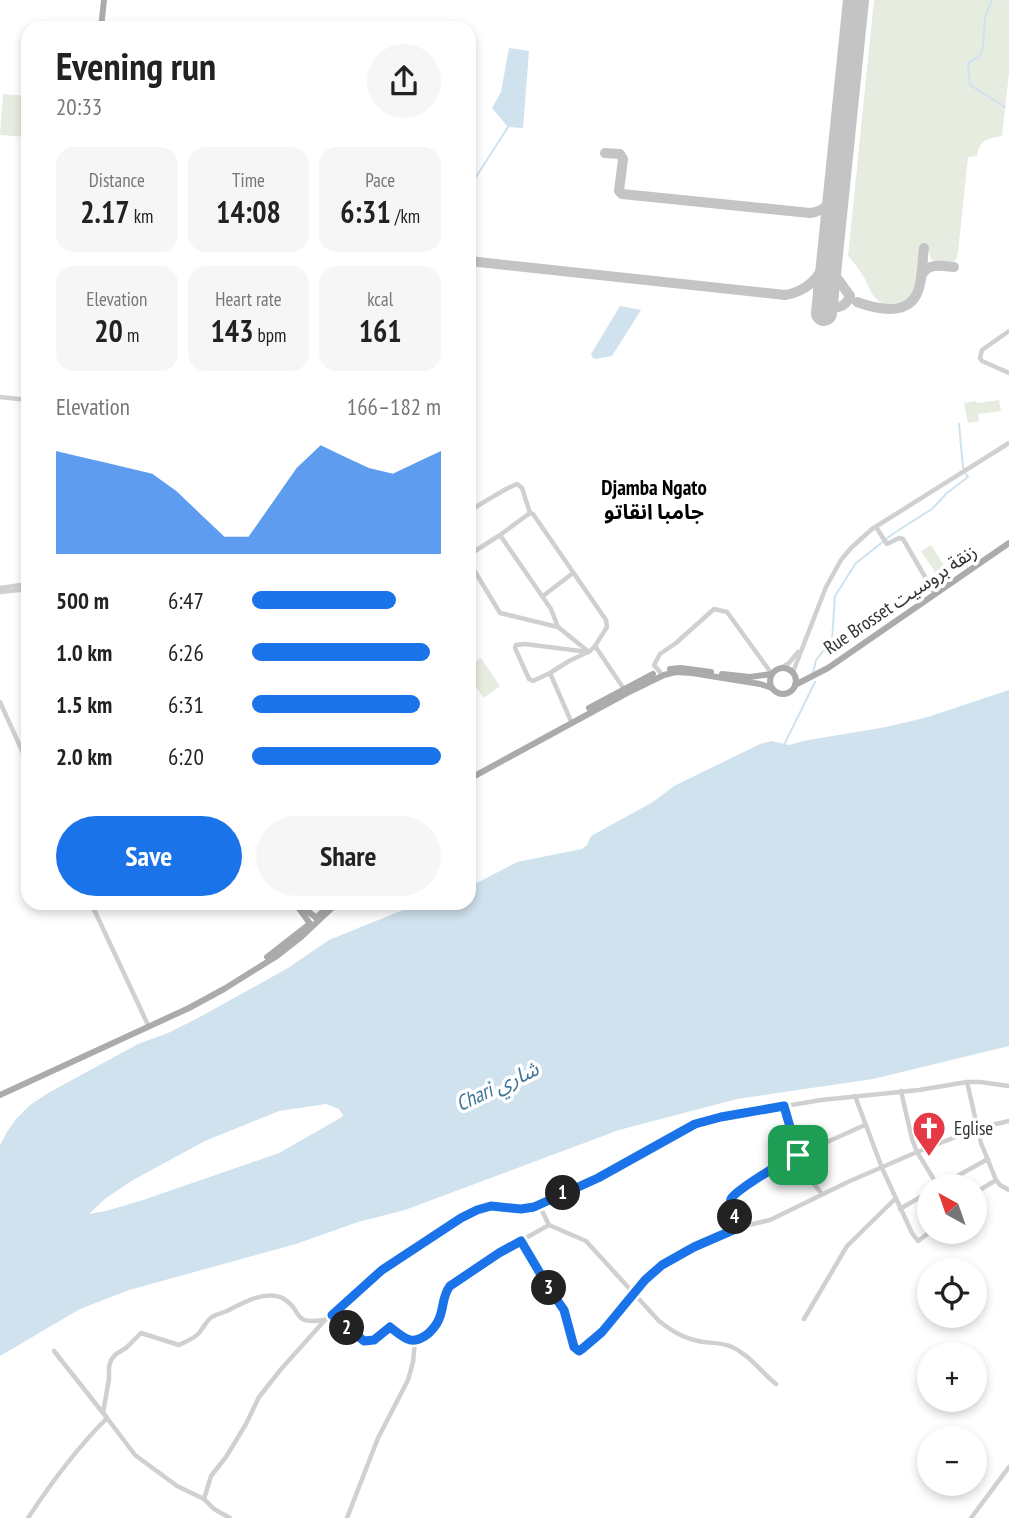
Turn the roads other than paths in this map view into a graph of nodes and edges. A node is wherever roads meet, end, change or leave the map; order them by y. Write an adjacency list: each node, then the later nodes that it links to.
1 (104, 0): 2 (main road)
2 (102, 21)
3 (1009, 331): 4 (street)
4 (1009, 373)
5 (0, 397): 6 (street)
6 (21, 399)
7 (1009, 443): 10 (street)
8 (476, 507): 9 (street)
9 (530, 513): 11 (street); 14 (street)
10 (876, 527): 18 (street); 21 (street)
11 (500, 534): 13 (street); 19 (street)
12 (1009, 543): 18 (main road, Rue Brosset زنقة بروسيت)
13 (476, 550)
14 (573, 573): 19 (street); 22 (street)
15 (476, 574): 20 (street)
16 (21, 587): 17 (street)
17 (0, 590)
18 (935, 594): 29 (main road, Rue Brosset زنقة بروسيت)
19 (543, 596): 20 (street)
20 (558, 627): 23 (street)
21 (804, 642): 24 (street); 27 (street)
22 (596, 646): 23 (street); 32 (street)
23 (589, 652): 26 (street); 26 (street)
24 (781, 668): 27 (main road); 28 (main road)
25 (660, 672): 28 (main road); 28 (street); 32 (main road)
26 (550, 673): 34 (street)
27 (794, 673): 29 (main road); 30 (main road)
28 (772, 674): 31 (main road)
29 (808, 678): 30 (main road, Rue Brosset زنقة بروسيت)
30 (796, 685): 31 (main road)
31 (772, 688): 34 (main road)
32 (624, 689): 34 (main road)
33 (0, 702): 35 (street)
34 (574, 718): 36 (main road)
35 (21, 748)
36 (476, 773)
37 (94, 910): 44 (street)
38 (303, 910): 39 (main road); 41 (main road); 42 (main road); 43 (main road)
39 (323, 910): 41 (main road)
40 (329, 910): 41 (main road)
41 (318, 919): 42 (main road)
42 (311, 925): 43 (main road); 44 (main road)
43 (300, 932): 44 (main road)
44 (148, 1025): 48 (main road)
45 (967, 1082): 46 (street); 47 (street); 53 (street)
46 (1009, 1086)
47 (901, 1091): 49 (street); 54 (street)
48 (0, 1093)
49 (855, 1096): 50 (street); 52 (street)
50 (784, 1106): 55 (street); 66 (street)
51 (1009, 1121): 53 (street)
52 (865, 1125): 55 (street); 57 (street)
53 (979, 1128): 54 (street); 56 (street)
54 (917, 1152): 57 (street); 58 (street)
55 (798, 1155): 63 (street); 69 (street)
56 (988, 1159): 59 (street); 60 (street)
57 (882, 1168): 63 (street); 64 (street)
58 (931, 1174)
59 (960, 1174)
60 (996, 1180): 61 (street); 62 (street)
61 (987, 1186)
62 (1009, 1190)
63 (822, 1194): 69 (street)
64 (895, 1199): 67 (street); 74 (street)
65 (917, 1199): 67 (street)
66 (539, 1205): 68 (street); 73 (street)
67 (900, 1209): 71 (street)
68 (549, 1225): 70 (street); 72 (street)
69 (740, 1227): 72 (street)
70 (521, 1241): 72 (street); 76 (street)
71 (917, 1241)
72 (634, 1292): 78 (street)
73 (332, 1315): 75 (street); 76 (street)
74 (804, 1319)
75 (325, 1320): 79 (street); 81 (street)
76 (415, 1341): 84 (street)
77 (54, 1351): 79 (street)
78 (776, 1384)
79 (105, 1415): 81 (street); 82 (street)
80 (1009, 1467): 85 (street)
81 (204, 1499): 83 (street)
82 (28, 1518)
83 (230, 1518)
84 (347, 1518)
85 (971, 1518)

